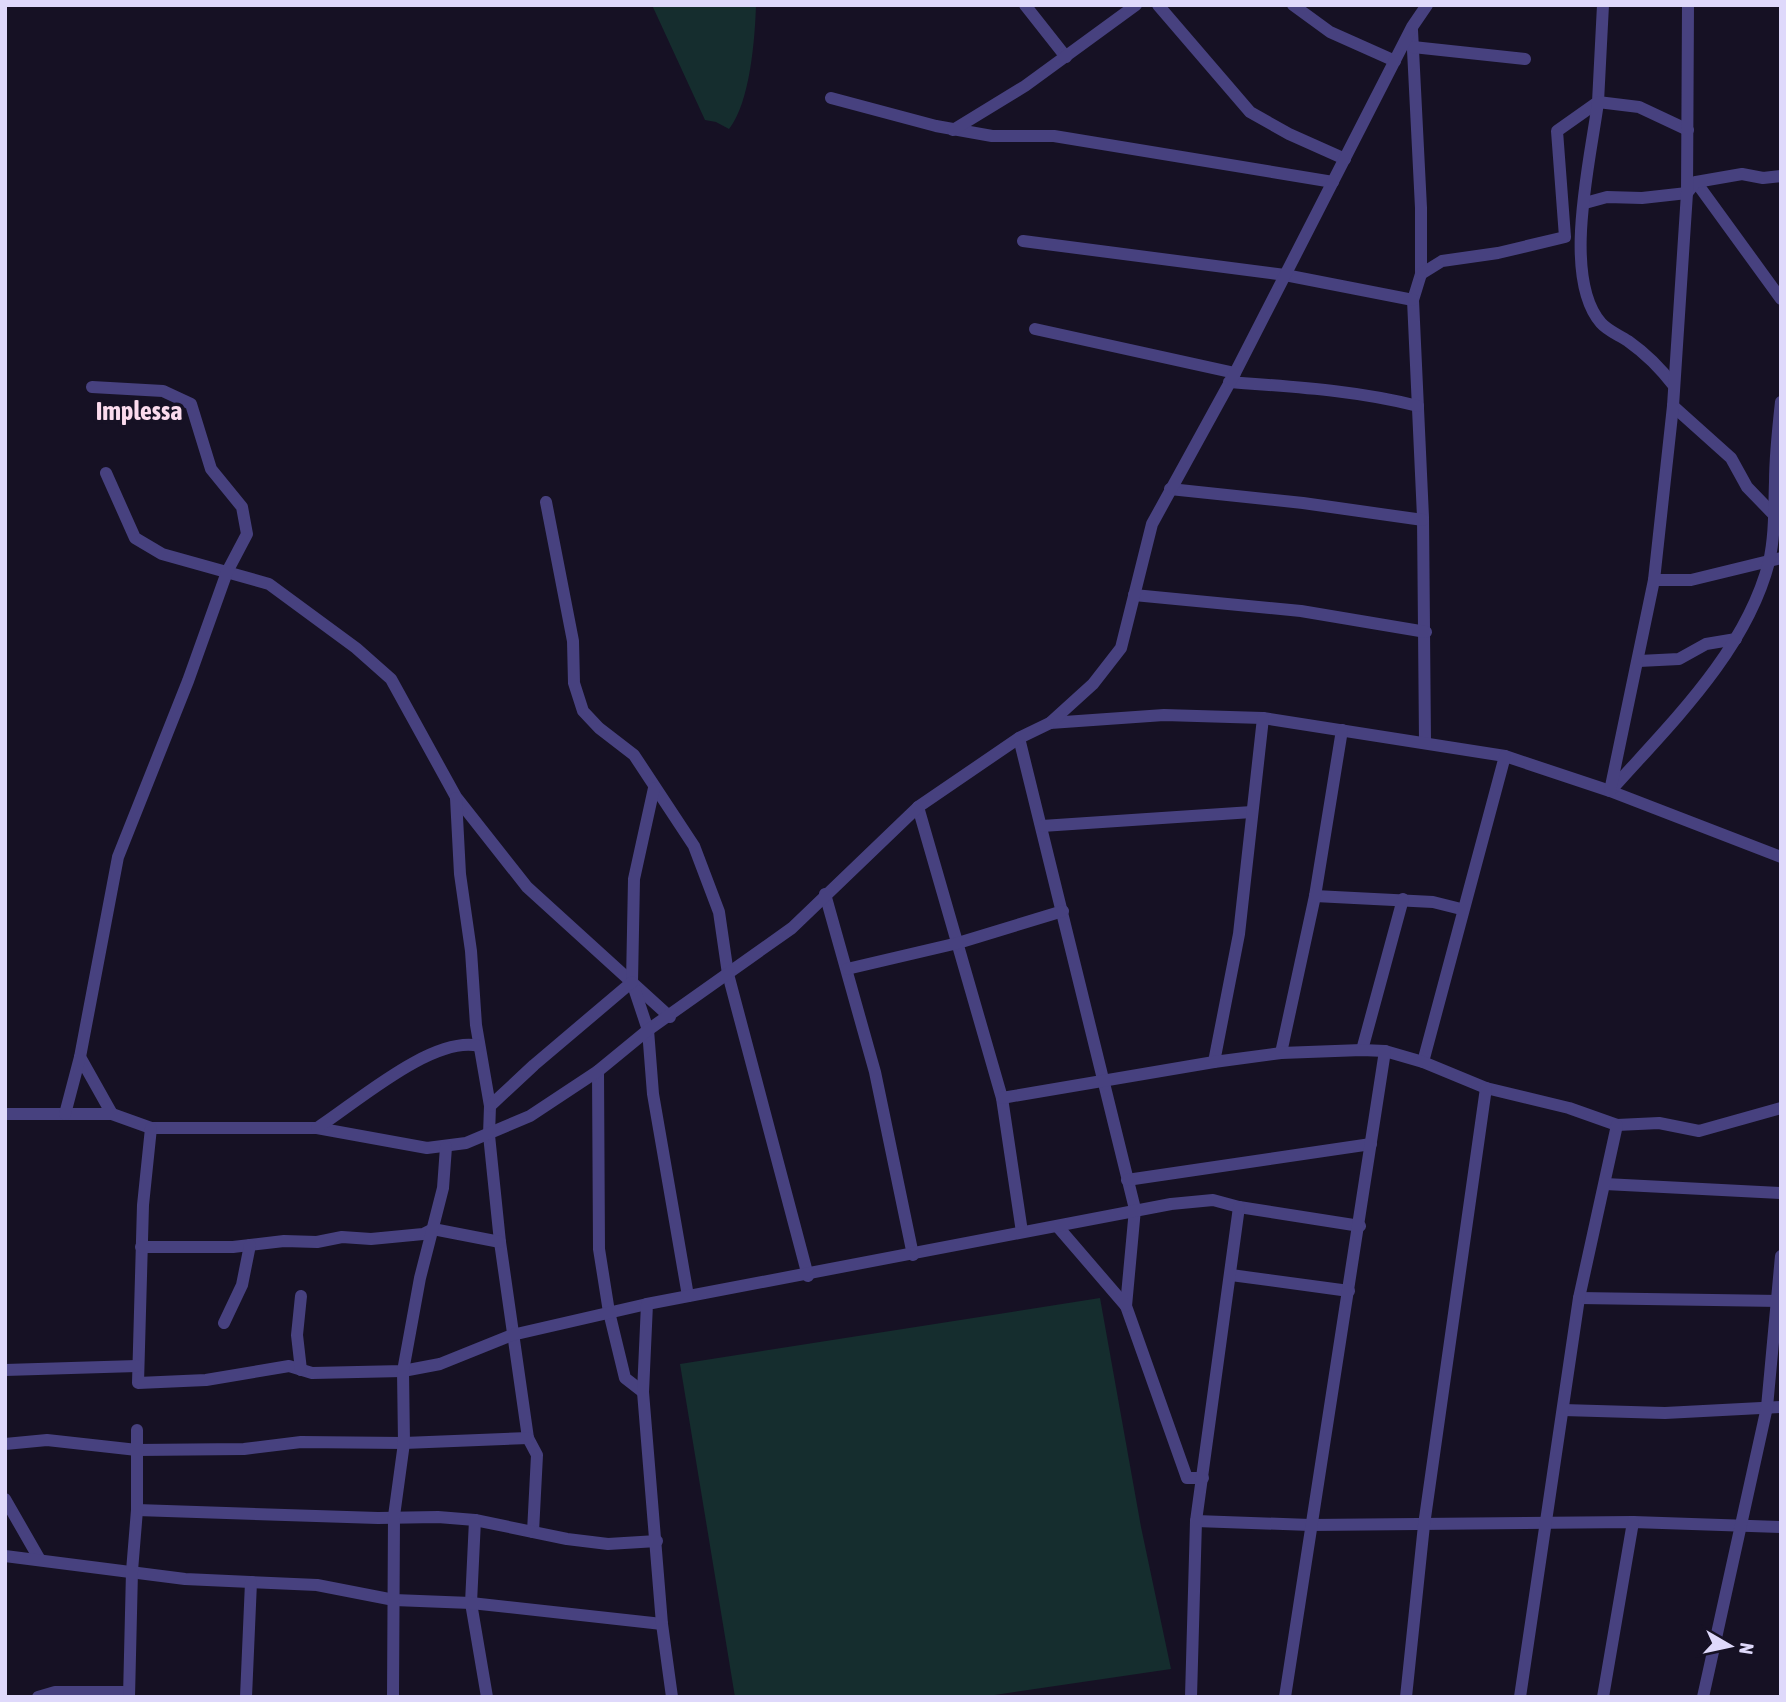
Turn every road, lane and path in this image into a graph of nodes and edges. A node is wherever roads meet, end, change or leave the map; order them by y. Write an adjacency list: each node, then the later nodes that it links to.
1 (1026, 5): 10 (street)
2 (1136, 5): 10 (street)
3 (1158, 5): 17 (street)
4 (1293, 5): 12 (street)
5 (1427, 5): 8 (street)
6 (1603, 5): 14 (street)
7 (1688, 5): 16 (street)
8 (1412, 27): 9 (street); 12 (street)
9 (1413, 47): 11 (street); 26 (street)
10 (1066, 57): 15 (street)
11 (1525, 59)
12 (1395, 61): 17 (street)
13 (831, 98): 15 (street)
14 (1598, 102): 16 (street); 22 (street); 23 (street)
15 (953, 130): 19 (street)
16 (1688, 130): 21 (street)
17 (1345, 159): 19 (street)
18 (1781, 176): 20 (street)
19 (1333, 182): 27 (street)
20 (1696, 182): 21 (street); 28 (street)
21 (1687, 193): 22 (street); 32 (street)
22 (1585, 203): 25 (street)
23 (1566, 237): 25 (street); 26 (street)
24 (1023, 242): 27 (street)
25 (1578, 242): 32 (street)
26 (1420, 274): 29 (street)
27 (1285, 275): 29 (street); 31 (street)
28 (1781, 299)
29 (1413, 300): 36 (street)
30 (1035, 329): 31 (street)
31 (1232, 377): 36 (street); 38 (street)
32 (1674, 386): 35 (street)
33 (92, 387): 43 (street)
34 (1781, 402): 41 (street)
35 (1673, 406): 41 (street); 44 (street)
36 (1418, 407): 40 (street)
37 (106, 473): 43 (street)
38 (1170, 489): 40 (street); 45 (street)
39 (546, 502): 55 (street)
40 (1423, 520): 46 (street)
41 (1778, 520): 42 (street)
42 (1775, 560): 44 (street); 47 (street)
43 (227, 572): 57 (street); 77 (street)
44 (1654, 580): 48 (street)
45 (1134, 595): 46 (street); 50 (street)
46 (1426, 632): 53 (street)
47 (1736, 639): 48 (street); 56 (street)
48 (1639, 661): 56 (street)
49 (1263, 718): 50 (street); 51 (street); 59 (street)
50 (1050, 723): 52 (street)
51 (1342, 730): 53 (street); 63 (street)
52 (1019, 738): 58 (street); 60 (street)
53 (1425, 743): 54 (street)
54 (1505, 756): 56 (street); 65 (street)
55 (654, 788): 69 (street); 70 (street)
56 (1610, 791): 61 (street)
57 (456, 797): 70 (street); 73 (street)
58 (918, 807): 62 (street); 67 (street)
59 (1252, 812): 60 (street); 78 (street)
60 (1042, 826): 66 (street)
61 (1781, 856)
62 (825, 894): 68 (street); 69 (street)
63 (1315, 896): 64 (street); 76 (street)
64 (1403, 899): 65 (street); 74 (street)
65 (1461, 909): 79 (street)
66 (1063, 911): 67 (street); 81 (street)
67 (957, 943): 68 (street); 83 (street)
68 (847, 969): 107 (street)
69 (728, 974): 71 (street); 110 (street)
70 (632, 982): 71 (street); 72 (street); 84 (street)
71 (670, 1017): 72 (street)
72 (648, 1030): 80 (street); 113 (street)
73 (479, 1046): 84 (street); 91 (street)
74 (1362, 1050): 75 (street); 76 (street)
75 (1385, 1051): 79 (street); 93 (street)
76 (1281, 1053): 78 (street)
77 (80, 1057): 87 (street); 88 (street)
78 (1214, 1062): 81 (street)
79 (1423, 1062): 82 (street)
80 (598, 1071): 92 (street); 118 (street)
81 (1105, 1082): 83 (street); 95 (street)
82 (1486, 1088): 89 (street); 144 (street)
83 (1002, 1098): 103 (street)
84 (490, 1106): 92 (street)
85 (1781, 1108): 89 (street)
86 (5, 1114): 87 (street)
87 (65, 1114): 88 (street)
88 (113, 1114): 90 (street)
89 (1616, 1125): 96 (street)
90 (150, 1128): 91 (street); 106 (street)
91 (317, 1128): 94 (street)
92 (489, 1135): 94 (street); 104 (street)
93 (1371, 1144): 95 (street); 100 (street)
94 (446, 1147): 102 (street)
95 (1127, 1180): 99 (street)
96 (1605, 1184): 97 (street); 114 (street)
97 (1781, 1193)
98 (1239, 1207): 99 (street); 100 (street); 109 (street)
99 (1135, 1209): 101 (street); 117 (street)
100 (1360, 1226): 111 (street)
101 (1058, 1227): 103 (street); 117 (street)
102 (433, 1229): 104 (street); 105 (street); 124 (street)
103 (1022, 1232): 107 (street)
104 (500, 1242): 120 (street)
105 (250, 1245): 106 (street); 119 (street)
106 (141, 1247): 121 (street)
107 (913, 1255): 110 (street)
108 (1781, 1256): 115 (street)
109 (1231, 1275): 111 (street); 134 (street)
110 (808, 1276): 113 (street)
111 (1349, 1291): 143 (street)
112 (301, 1296): 123 (street)
113 (688, 1296): 116 (street)
114 (1579, 1298): 115 (street); 128 (street)
115 (1780, 1301): 127 (street)
116 (647, 1304): 118 (street); 125 (street)
117 (1126, 1306): 134 (street)
118 (609, 1312): 120 (street); 125 (street)
119 (224, 1323)
120 (512, 1335): 124 (street); 130 (street)
121 (137, 1366): 122 (street); 123 (street)
122 (5, 1370)
123 (302, 1370): 124 (street)
124 (403, 1371): 131 (street)
125 (643, 1392): 147 (street)
126 (1781, 1406): 127 (street)
127 (1767, 1407): 128 (street); 142 (street)
128 (1563, 1410): 141 (street)
129 (137, 1430): 133 (street)
130 (528, 1438): 131 (street); 146 (street)
131 (404, 1443): 133 (street); 137 (street)
132 (5, 1444): 133 (street)
133 (137, 1450): 136 (street)
134 (1203, 1478): 139 (street)
135 (5, 1499): 149 (street)
136 (137, 1510): 137 (street); 150 (street)
137 (394, 1516): 138 (street); 152 (street)
138 (475, 1520): 146 (street); 153 (street)
139 (1196, 1521): 143 (street); 161 (street)
140 (1633, 1522): 141 (street); 142 (street); 165 (street)
141 (1544, 1524): 144 (street); 164 (street)
142 (1741, 1524): 145 (street); 166 (street)
143 (1310, 1525): 144 (street); 162 (street)
144 (1423, 1525): 163 (street)
145 (1781, 1527)
146 (533, 1532): 147 (street)
147 (657, 1541): 154 (street)
148 (5, 1556): 149 (street)
149 (40, 1560): 150 (street)
150 (132, 1571): 151 (street); 155 (street)
151 (251, 1582): 152 (street); 157 (street)
152 (394, 1600): 153 (street); 158 (street)
153 (471, 1603): 154 (street); 159 (street)
154 (662, 1624): 160 (street)
155 (128, 1694): 156 (street)
156 (38, 1697)
157 (246, 1697)
158 (393, 1697)
159 (487, 1697)
160 (672, 1697)
161 (1191, 1697)
162 (1285, 1697)
163 (1406, 1697)
164 (1520, 1697)
165 (1603, 1697)
166 (1703, 1697)

